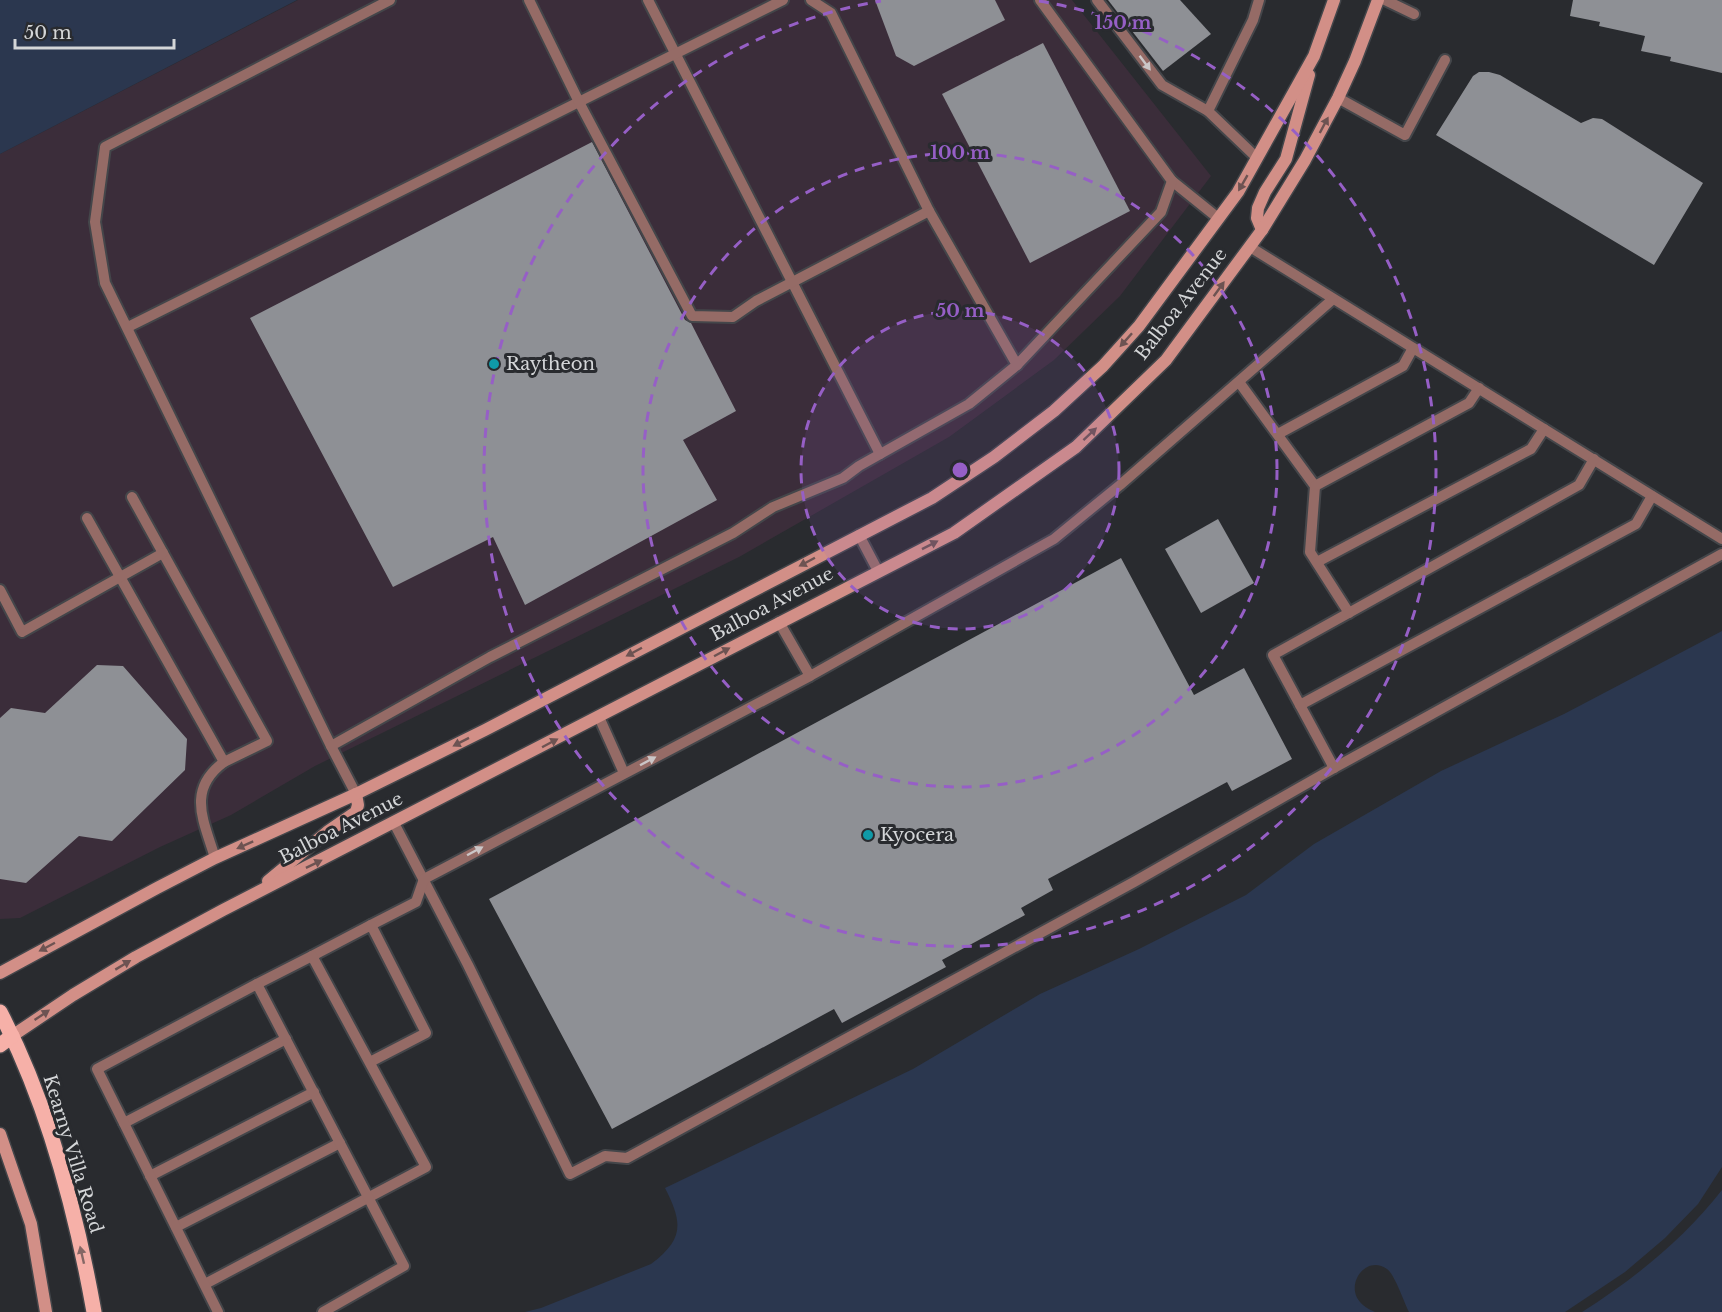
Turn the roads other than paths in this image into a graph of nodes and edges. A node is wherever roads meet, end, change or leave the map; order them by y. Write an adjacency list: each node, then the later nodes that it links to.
1 (390, 0): 27 (lane)
2 (529, 0): 17 (lane)
3 (648, 0): 13 (lane)
4 (783, 0): 13 (lane)
5 (811, 0): 21 (lane)
6 (1040, 0): 20 (lane)
7 (1097, 0): 18 (lane, one-way to 18)
8 (1259, 0): 18 (lane)
9 (1334, 0): 14 (main road, Balboa Avenue)
10 (1378, 0): 16 (main road, Balboa Avenue)
11 (1385, 0): 12 (lane)
12 (1414, 14)
13 (676, 53): 17 (lane); 25 (lane)
14 (1314, 56): 19 (main road, Balboa Avenue); 23 (main road)
15 (1445, 60): 16 (lane)
16 (1338, 98): 23 (main road, Balboa Avenue, one-way to 16)
17 (579, 102): 25 (lane); 27 (lane)
18 (1208, 111): 19 (lane)
19 (1257, 158): 22 (main road, Balboa Avenue, one-way to 22)
20 (1172, 181): 22 (lane); 29 (lane)
21 (928, 211): 25 (lane); 29 (lane)
22 (1218, 218): 40 (main road, Balboa Avenue, one-way to 40)
23 (1262, 230): 24 (main road, Balboa Avenue)
24 (1250, 246): 26 (lane); 45 (main road, Balboa Avenue, one-way to 24)
25 (791, 283): 34 (lane)
26 (1334, 298): 28 (lane); 30 (lane)
27 (128, 327): 53 (lane)
28 (1413, 348): 31 (lane); 33 (lane)
29 (1017, 365): 34 (lane)
30 (1239, 382): 33 (lane); 50 (lane)
31 (1479, 388): 32 (lane); 36 (lane)
32 (1544, 429): 35 (lane); 44 (lane)
33 (1278, 434): 36 (lane)
34 (880, 454): 53 (lane)
35 (1594, 459): 37 (lane); 48 (lane)
36 (1315, 486): 44 (lane)
37 (1653, 496): 41 (lane); 51 (lane)
38 (132, 497): 42 (lane)
39 (87, 518): 46 (lane)
40 (859, 535): 45 (lane); 57 (main road, Balboa Avenue, one-way to 57)
41 (1722, 539)
42 (163, 553): 46 (lane); 54 (lane)
43 (1722, 554): 55 (lane)
44 (1317, 562): 48 (lane)
45 (878, 571): 49 (main road, Balboa Avenue)
46 (120, 576): 47 (lane); 54 (lane)
47 (0, 590)
48 (1349, 613): 51 (lane)
49 (779, 622): 50 (lane); 52 (main road, Balboa Avenue, one-way to 49)
50 (810, 676): 56 (lane, one-way to 50)
51 (1300, 705): 55 (lane)
52 (599, 717): 56 (lane); 58 (main road, Balboa Avenue, one-way to 52)
53 (332, 746): 57 (lane)
54 (224, 762): 59 (lane)
55 (1334, 768): 60 (lane)
56 (624, 773): 60 (lane, one-way to 56)
57 (356, 794): 59 (main road, Balboa Avenue, one-way to 59); 61 (main road)
58 (394, 823): 60 (lane); 61 (main road, Balboa Avenue, one-way to 58)
59 (215, 858): 64 (main road, Balboa Avenue, one-way to 64)
60 (424, 879): 62 (lane)
61 (252, 894): 68 (main road, Balboa Avenue, one-way to 61)
62 (371, 925): 63 (lane); 69 (lane)
63 (312, 956): 65 (lane); 69 (lane)
64 (0, 974)
65 (257, 984): 67 (lane); 71 (lane)
66 (0, 1012): 68 (main road, Kearny Villa Road)
67 (286, 1039): 70 (lane); 71 (lane)
68 (6, 1040): 79 (main road, Kearny Villa Road, one-way to 68)
69 (370, 1062): 75 (lane)
70 (314, 1092): 73 (lane); 74 (lane)
71 (124, 1123): 74 (lane)
72 (0, 1134): 78 (main road)
73 (340, 1143): 75 (lane); 76 (lane)
74 (150, 1176): 76 (lane)
75 (369, 1197): 77 (lane); 81 (lane)
76 (176, 1227): 77 (lane)
77 (205, 1284): 80 (lane)
78 (46, 1312)
79 (94, 1312)
80 (219, 1312)
81 (323, 1312)

